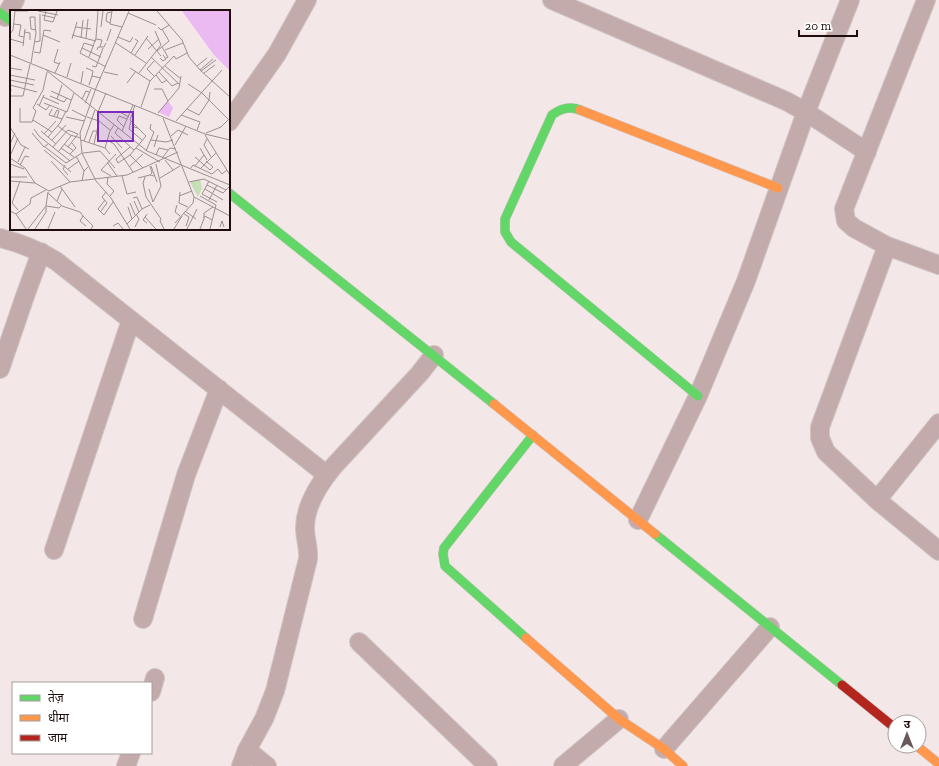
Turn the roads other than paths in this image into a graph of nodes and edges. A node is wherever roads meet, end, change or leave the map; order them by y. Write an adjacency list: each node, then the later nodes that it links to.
1 (15, 0): 6 (street)
2 (307, 0): 8 (street)
3 (552, 0): 7 (street)
4 (850, 0): 7 (street)
5 (926, 0): 9 (street)
6 (5, 17)
7 (806, 112): 9 (street); 10 (street)
8 (230, 121)
9 (867, 152): 13 (street)
10 (778, 188): 20 (street); 20 (street)
11 (230, 194): 17 (street)
12 (0, 238): 14 (street)
13 (887, 246): 15 (street); 24 (street)
14 (42, 252): 16 (street); 18 (street)
15 (939, 265)
16 (131, 320): 19 (street); 26 (street)
17 (434, 355): 22 (street); 23 (street)
18 (0, 369)
19 (219, 389): 23 (street); 28 (street)
20 (698, 396): 25 (street)
21 (939, 423): 24 (street)
22 (533, 435): 25 (street); 31 (street)
23 (327, 475): 36 (street)
24 (877, 500): 27 (street)
25 (638, 520): 29 (street)
26 (54, 550)
27 (939, 551)
28 (143, 618)
29 (770, 627): 32 (street); 33 (street)
30 (359, 642): 40 (street)
31 (618, 719): 33 (street); 41 (street)
32 (887, 722)
33 (664, 749): 42 (street)
34 (131, 754): 38 (street)
35 (927, 754): 37 (street)
36 (244, 758): 39 (street)
37 (939, 764)
38 (126, 766)
39 (267, 766)
40 (488, 766)
41 (563, 766)
42 (683, 766)

